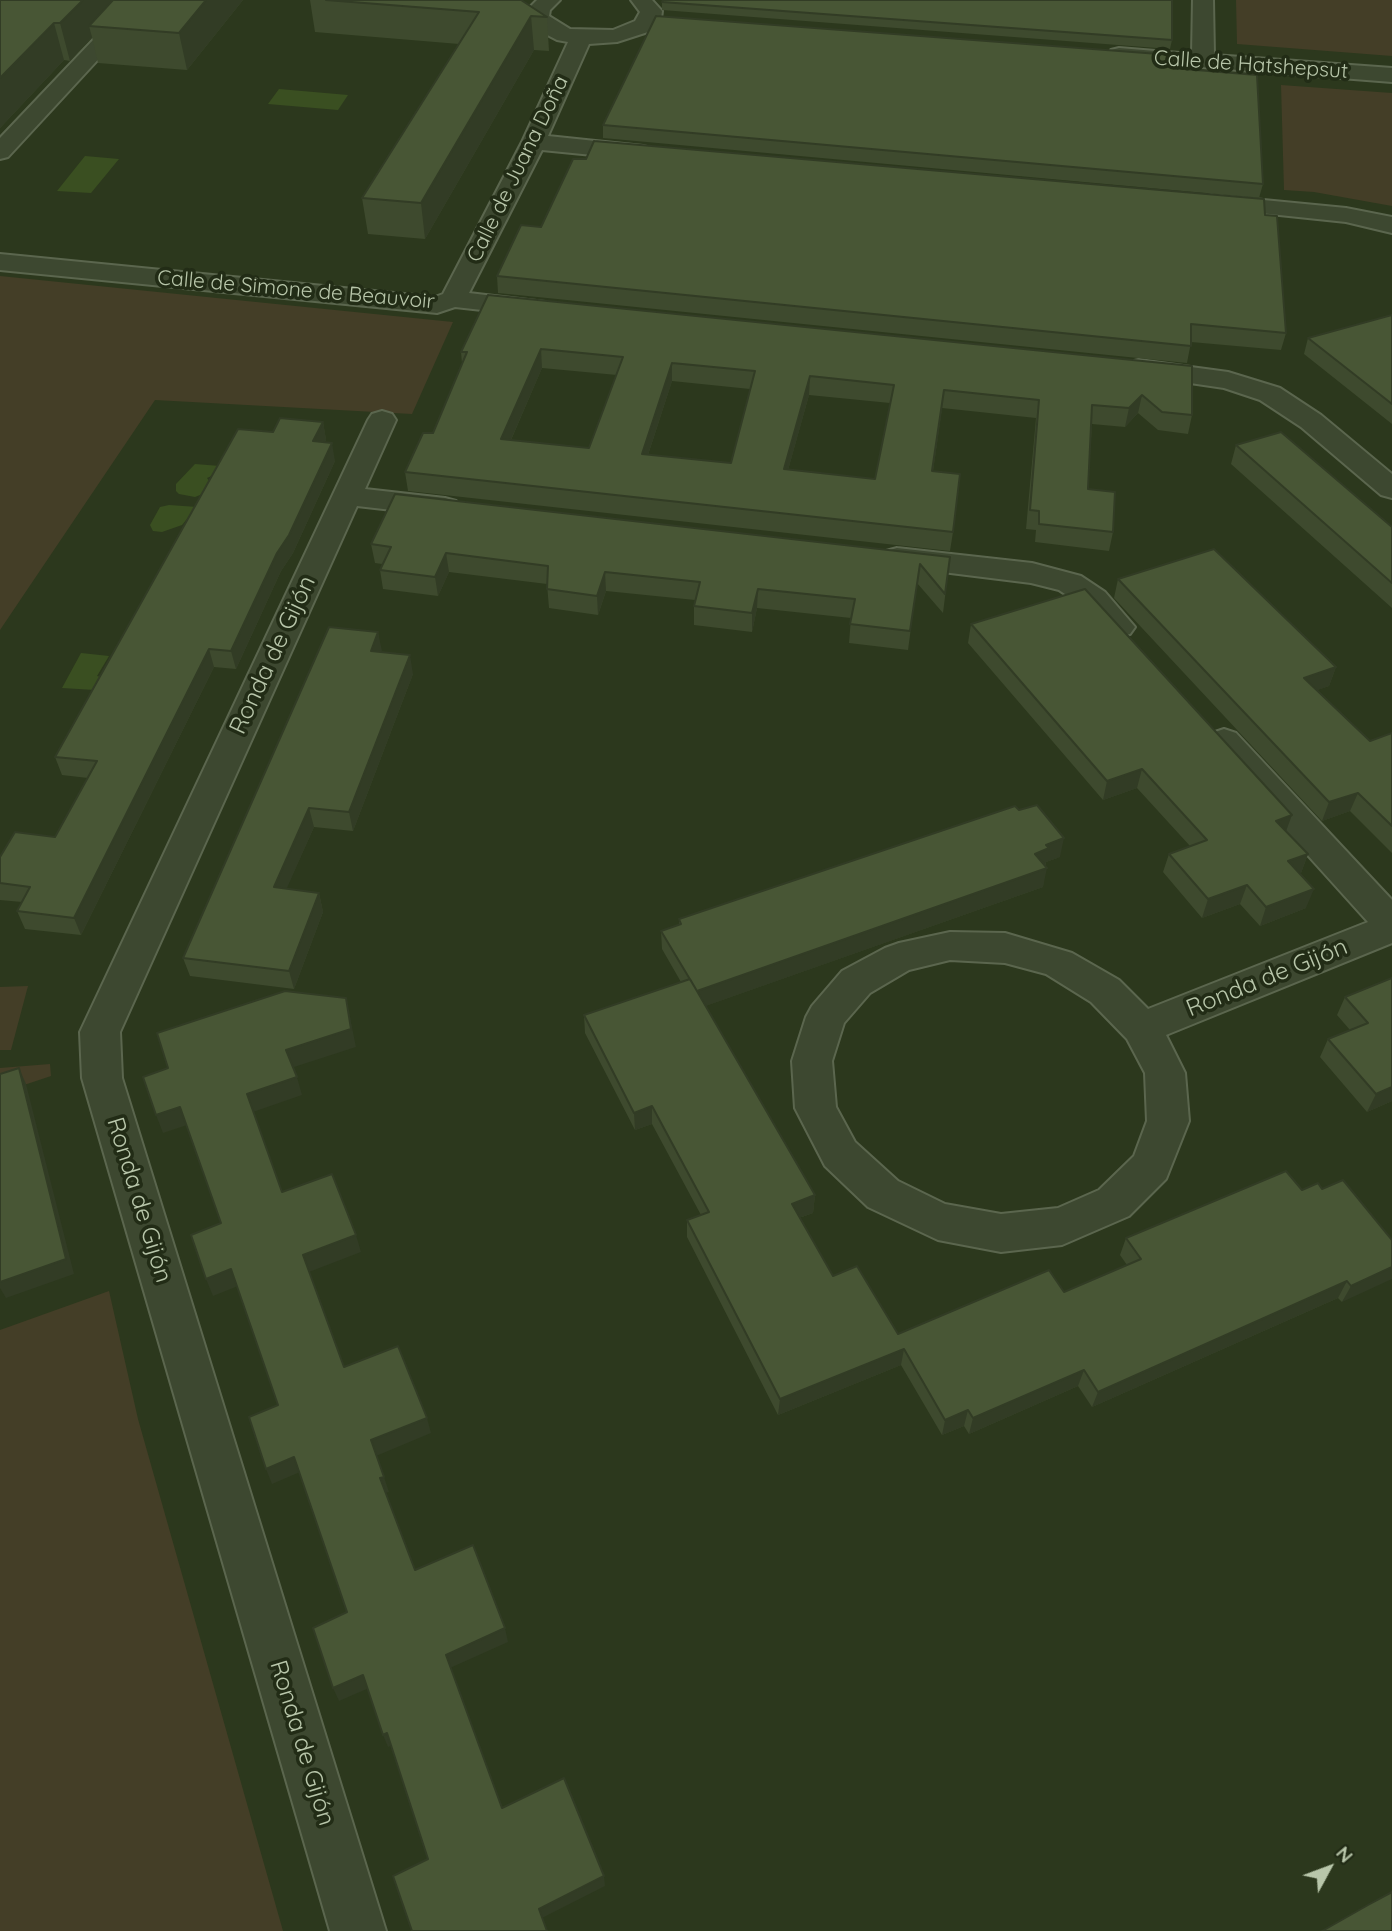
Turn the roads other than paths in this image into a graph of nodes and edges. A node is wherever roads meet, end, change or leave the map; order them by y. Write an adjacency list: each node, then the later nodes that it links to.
1 (143, 0): 12 (street)
2 (1203, 0): 9 (street)
3 (545, 4): 4 (street); 7 (street)
4 (516, 7)
5 (645, 9): 6 (street); 7 (street)
6 (676, 21)
7 (582, 37): 11 (street, Calle de Juana Doña)
8 (1098, 53): 9 (street, Calle de Hatshepsut)
9 (1203, 61): 10 (street, Calle de Hatshepsut)
10 (1392, 75)
11 (534, 142): 13 (street); 17 (street, Calle de Juana Doña)
12 (0, 152)
13 (661, 155)
14 (1185, 200): 15 (street)
15 (1392, 225)
16 (0, 262): 17 (street, Calle de Simone de Beauvoir)
17 (453, 299): 18 (street, Calle de Simone de Beauvoir)
18 (559, 310)
19 (1109, 365): 21 (street)
20 (382, 420): 22 (street, Ronda de Gijón)
21 (1392, 489)
22 (346, 496): 23 (street); 29 (street, Ronda de Gijón)
23 (469, 510)
24 (867, 555): 25 (street)
25 (1140, 650)
26 (1205, 720): 27 (street, Ronda de Gijón)
27 (1392, 926): 28 (street, Ronda de Gijón)
28 (1142, 1028): 28 (street)
29 (358, 1931)

